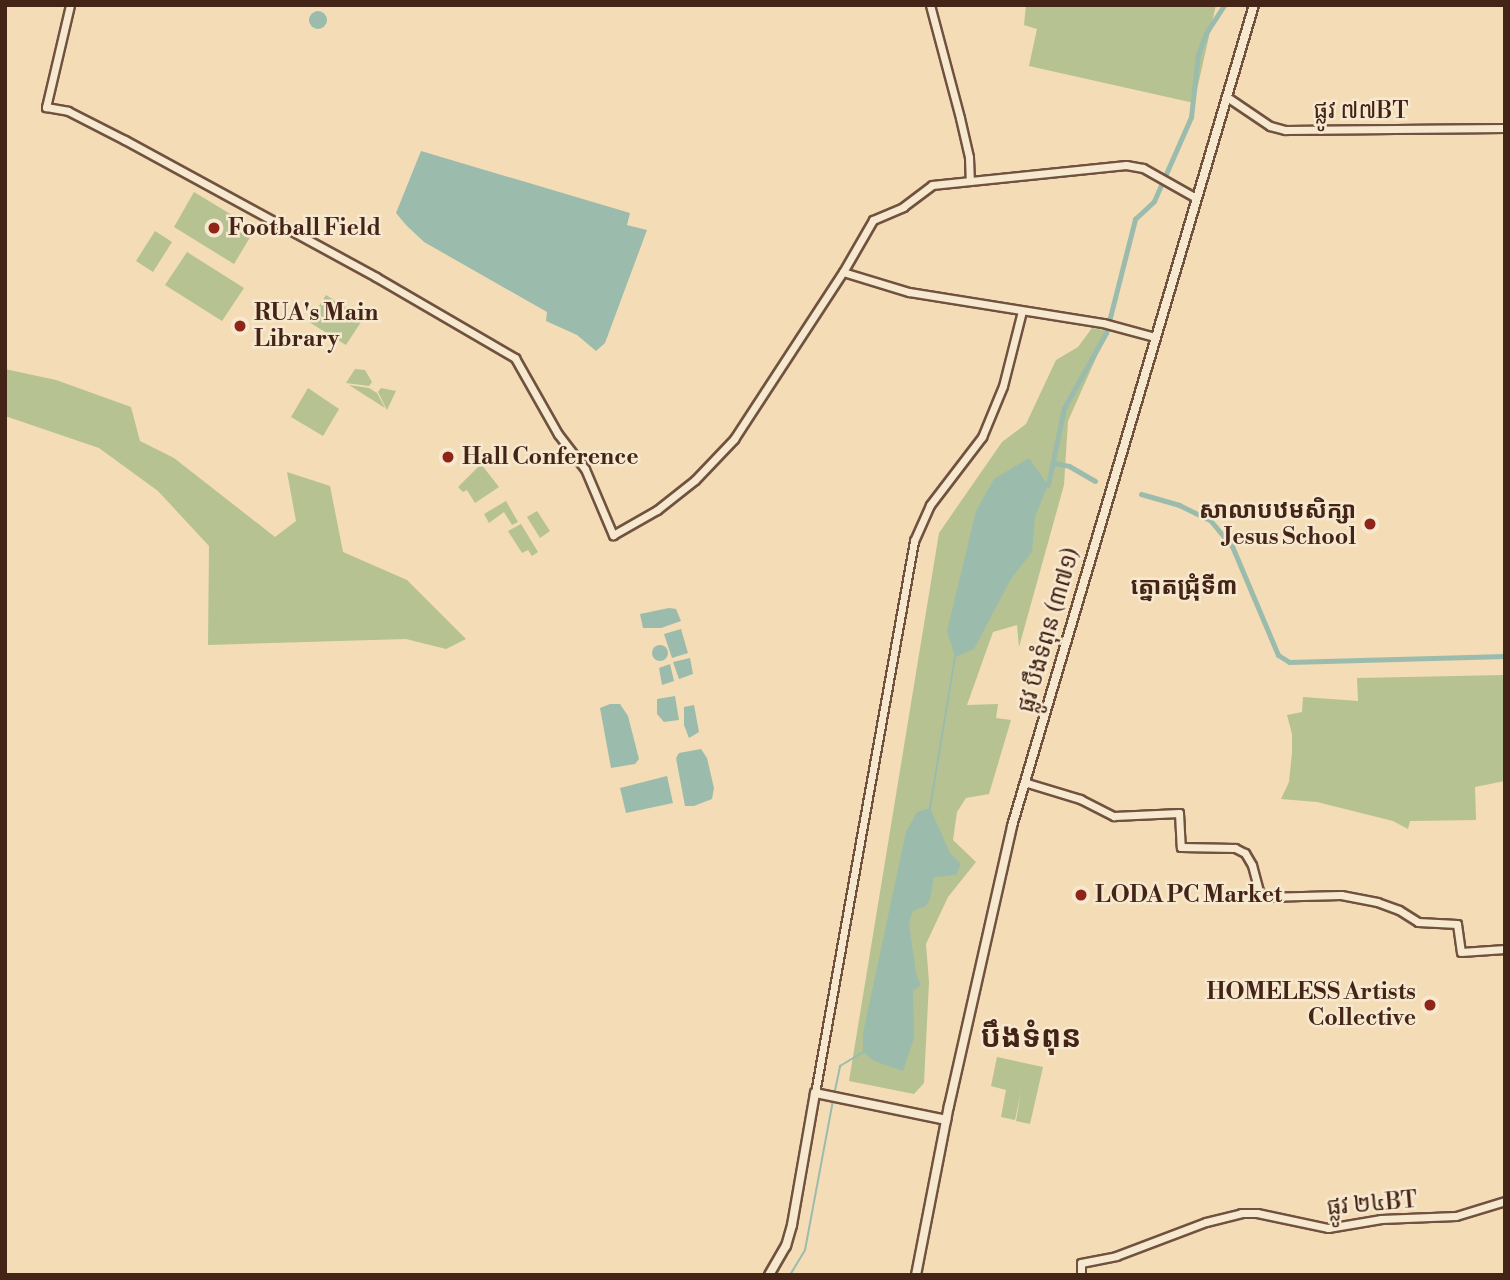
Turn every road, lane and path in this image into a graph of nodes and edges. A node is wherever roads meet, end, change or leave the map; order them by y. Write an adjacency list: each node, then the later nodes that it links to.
1 (70, 5): 8 (street)
2 (930, 5): 6 (street)
3 (1254, 5): 4 (main road, ផ្លូវ បឹងទំពុន (៣៧១))
4 (1227, 97): 5 (street, ផ្លូវ ៧៧BT); 7 (main road, ផ្លូវ បឹងទំពុន (៣៧១))
5 (1505, 128)
6 (970, 180): 7 (street); 8 (street)
7 (1196, 198): 10 (main road, ផ្លូវ បឹងទំពុន (៣៧១))
8 (843, 272): 9 (street)
9 (1022, 311): 10 (street); 13 (street)
10 (1155, 337): 11 (main road, ផ្លូវ បឹងទំពុន (៣៧១))
11 (1024, 782): 12 (street); 14 (main road, ផ្លូវ បឹងទំពុន (៣៧១))
12 (1505, 949)
13 (815, 1093): 14 (main road); 16 (main road)
14 (946, 1120): 17 (main road, ផ្លូវ បឹងទំពុន (៣៧១))
15 (1505, 1201): 18 (street, ផ្លូវ ២៤BT)
16 (769, 1275)
17 (916, 1275)
18 (1081, 1275)

